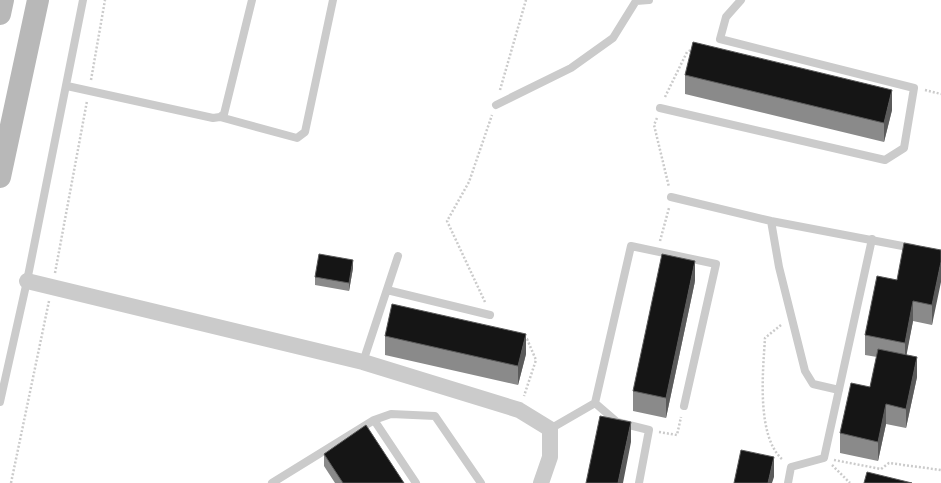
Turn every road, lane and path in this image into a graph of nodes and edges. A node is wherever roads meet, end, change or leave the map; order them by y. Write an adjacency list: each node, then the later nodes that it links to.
1 (3, 0): 10 (street)
2 (38, 0): 18 (street)
3 (84, 0): 11 (lane)
4 (105, 0): 13 (path)
5 (252, 0): 17 (lane)
6 (333, 0): 17 (lane)
7 (526, 0): 15 (path)
8 (649, 0): 15 (lane)
9 (741, 0): 12 (lane)
10 (0, 14)
11 (67, 86): 13 (lane); 25 (lane)
12 (914, 88): 14 (path); 16 (lane)
13 (89, 90): 17 (lane); 26 (path)
14 (941, 94)
15 (496, 105): 28 (path)
16 (660, 108)
17 (220, 117)
18 (0, 177)
19 (671, 197): 20 (lane); 23 (path)
20 (771, 221): 21 (lane); 29 (lane)
21 (872, 239): 22 (lane); 32 (lane)
22 (923, 250)
23 (657, 252): 34 (lane); 35 (lane)
24 (398, 256): 27 (lane)
25 (27, 281): 26 (street); 33 (lane)
26 (52, 286): 31 (street); 43 (path)
27 (387, 290): 28 (lane); 31 (lane)
28 (490, 315)
29 (792, 319): 32 (lane); 41 (path)
30 (519, 338): 36 (path)
31 (363, 362): 36 (street)
32 (839, 390): 40 (lane)
33 (0, 402)
34 (595, 402): 38 (lane); 39 (lane)
35 (684, 406): 39 (path)
36 (519, 410): 38 (street)
37 (374, 420): 44 (lane); 45 (lane); 46 (lane)
38 (550, 429): 47 (street)
39 (649, 430): 48 (lane)
40 (824, 458): 41 (lane); 42 (path); 50 (path)
41 (791, 467): 49 (lane)
42 (941, 470)
43 (11, 483)
44 (272, 483)
45 (416, 483)
46 (481, 483)
47 (542, 483)
48 (639, 483)
49 (788, 483)
50 (850, 483)

